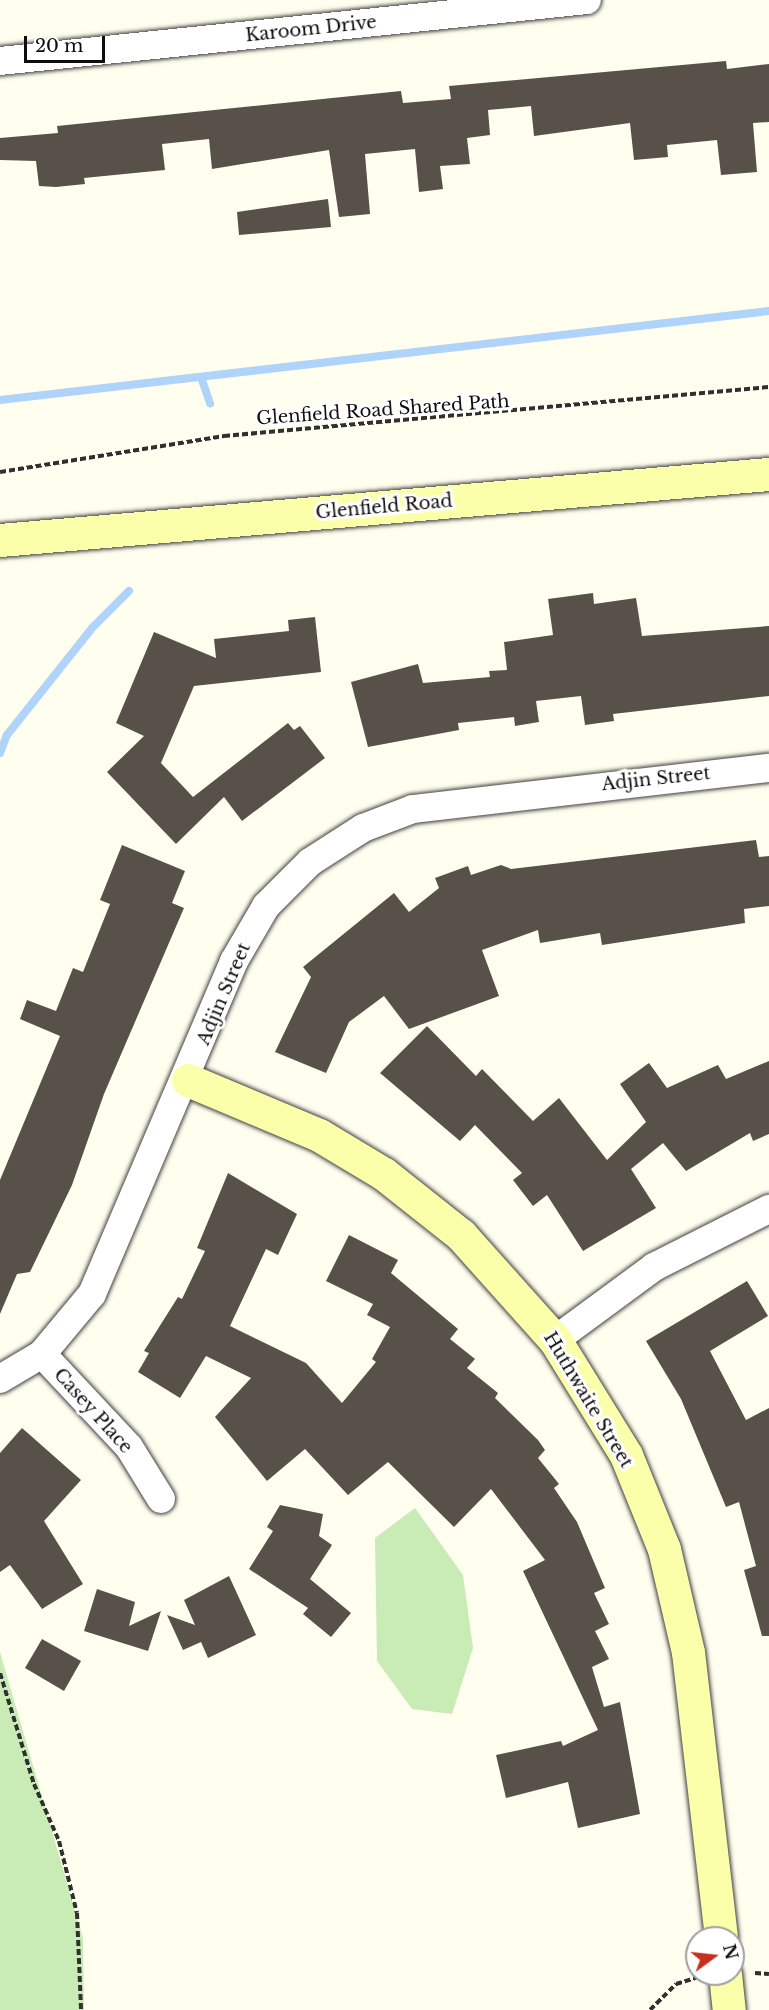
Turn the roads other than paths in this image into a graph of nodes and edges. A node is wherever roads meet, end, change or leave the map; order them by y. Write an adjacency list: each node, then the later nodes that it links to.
1 (586, 0): 2 (street, Karoom Drive)
2 (434, 8): 3 (street, Karoom Drive)
3 (0, 61)
4 (769, 474): 5 (street, Glenfield Road)
5 (0, 540)
6 (769, 768): 7 (street, Adjin Street)
7 (188, 1080): 9 (street, Huthwaite Street); 10 (street, Adjin Street)
8 (769, 1209): 9 (street)
9 (555, 1340): 13 (street, Huthwaite Street)
10 (42, 1354): 11 (street, Adjin Street); 12 (street, Casey Place)
11 (0, 1379)
12 (161, 1500)
13 (720, 1926)
14 (726, 1986): 15 (street)
15 (729, 2010)

